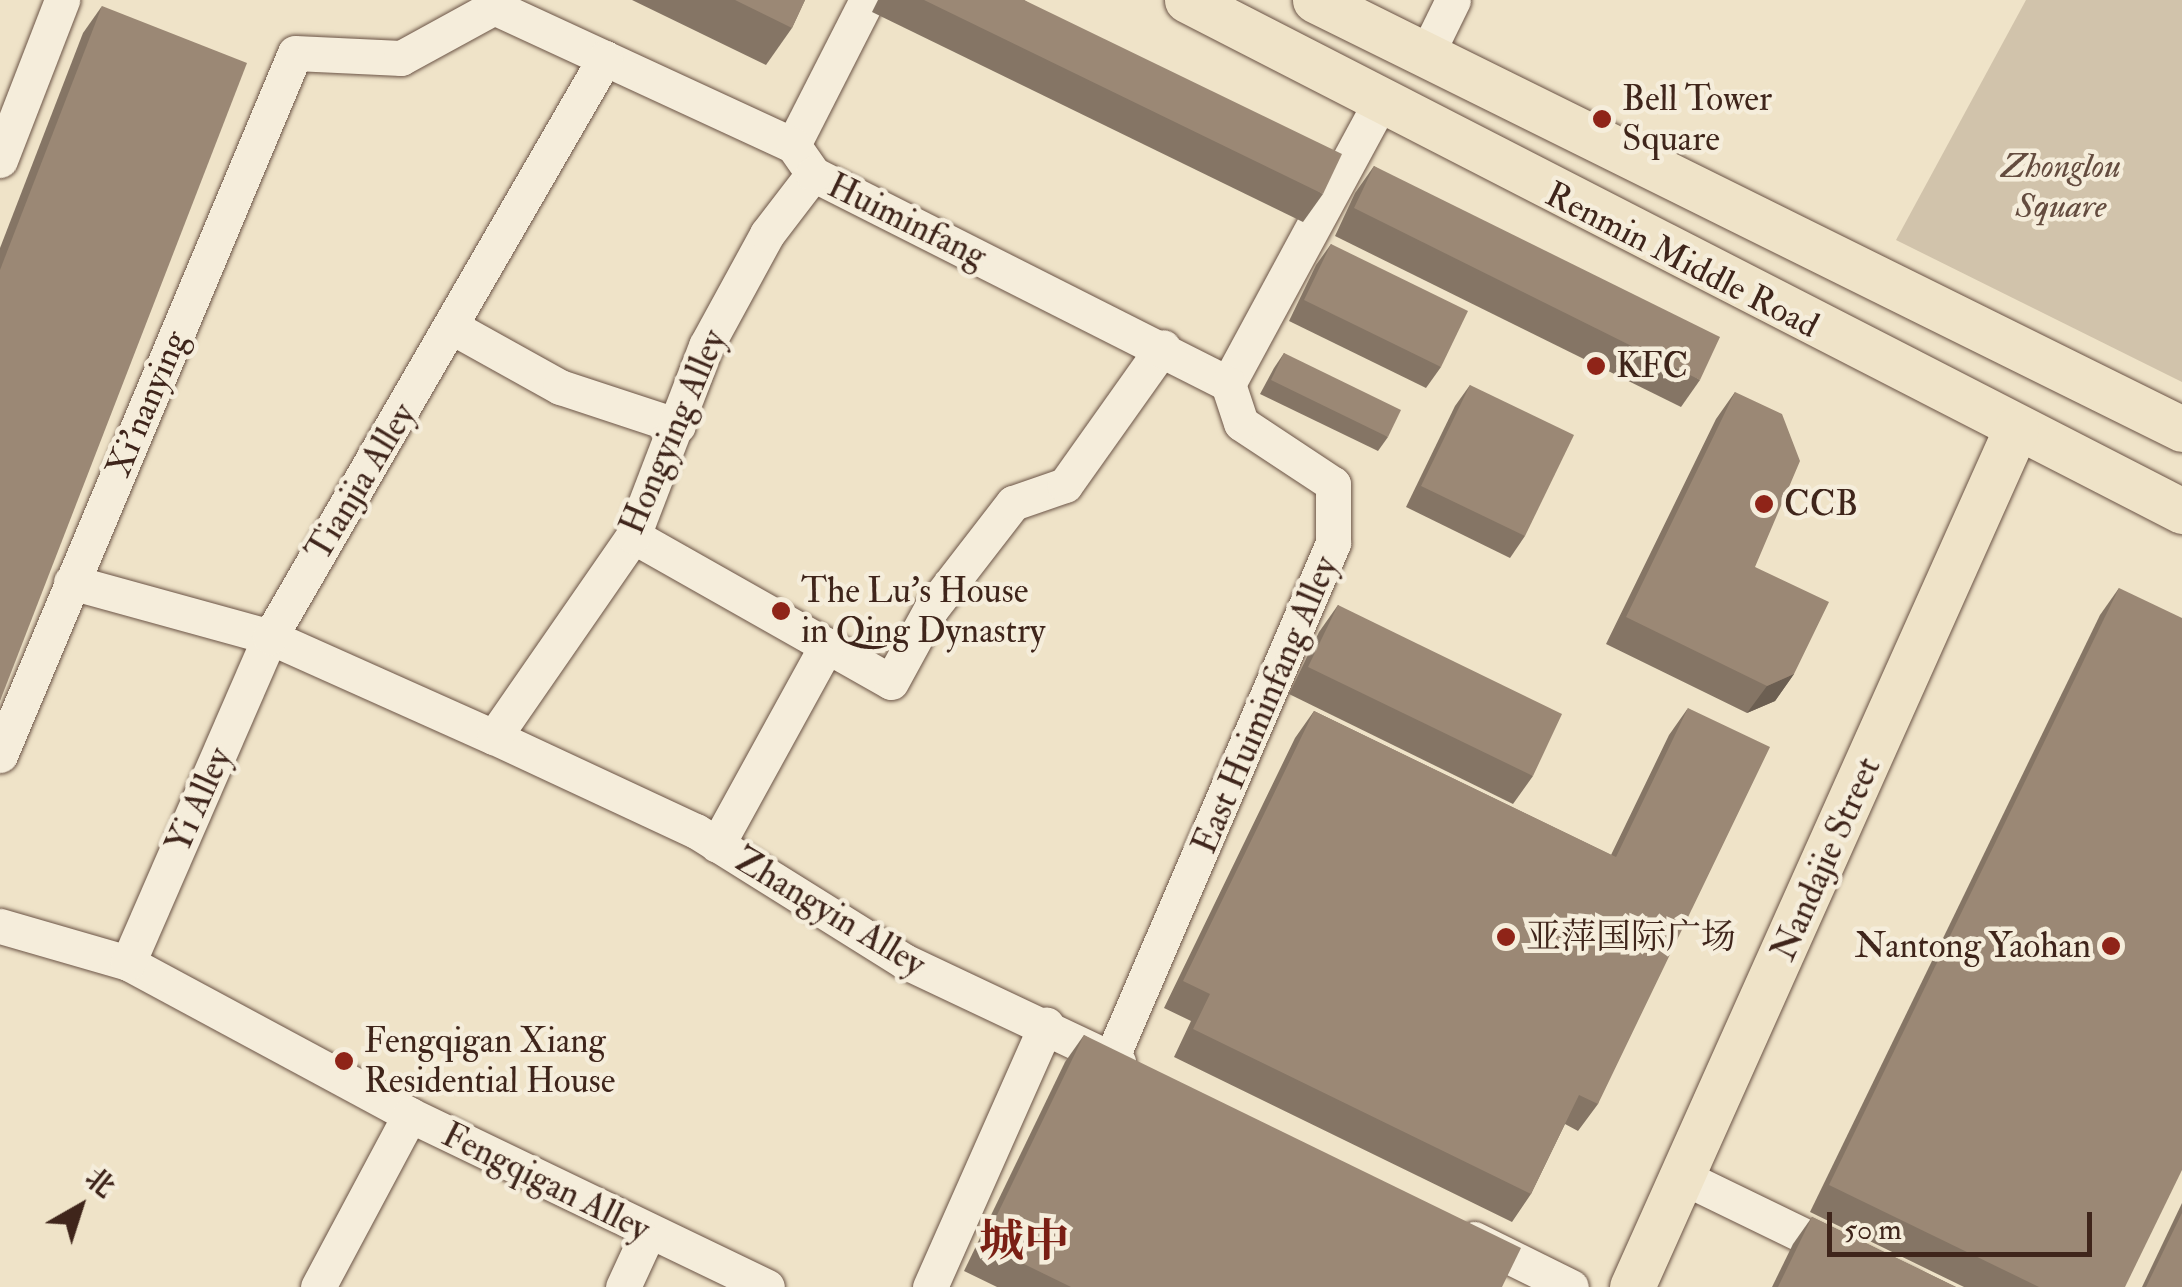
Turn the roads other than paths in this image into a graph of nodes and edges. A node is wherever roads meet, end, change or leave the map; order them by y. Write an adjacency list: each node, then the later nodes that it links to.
1 (62, 0): 11 (street)
2 (867, 0): 10 (street, Hongying Alley)
3 (1187, 0): 9 (main road, Renmin Middle Road)
4 (1315, 0): 7 (main road, Renmin Middle Road)
5 (1453, 0): 7 (street)
6 (295, 53): 8 (street, Huiminfang); 20 (street, Xi'nanying)
7 (1426, 56): 16 (main road, Renmin Middle Road)
8 (605, 58): 10 (street, Huiminfang); 12 (street, Tianjia Alley)
9 (1380, 101): 14 (street); 17 (main road, Renmin Middle Road)
10 (803, 159): 13 (street, Huiminfang); 15 (street, Hongying Alley)
11 (0, 160)
12 (452, 327): 15 (street); 21 (street, Tianjia Alley)
13 (1163, 347): 14 (street, Huiminfang); 22 (street)
14 (1228, 384): 29 (street, East Huiminfang Alley)
15 (678, 426): 19 (street, Hongying Alley)
16 (2182, 428)
17 (2016, 429): 18 (main road, Renmin Middle Road); 32 (main road, Nandajie Street)
18 (2182, 511)
19 (633, 536): 22 (street); 23 (street, Hongying Alley)
20 (71, 582): 21 (street, Zhangyin Alley); 24 (street, Xi'nanying)
21 (270, 637): 23 (street, Zhangyin Alley); 27 (street, Yi Alley)
22 (827, 646): 25 (street)
23 (494, 737): 25 (street, Zhangyin Alley)
24 (0, 755)
25 (717, 845): 28 (street, Zhangyin Alley)
26 (0, 926): 27 (street, Fengqigan Alley)
27 (128, 964): 31 (street, Fengqigan Alley)
28 (1046, 1025): 29 (street, Zhangyin Alley); 38 (street)
29 (1110, 1059): 30 (street, Zhangyin Alley)
30 (1146, 1076)
31 (410, 1115): 34 (street, Fengqigan Alley); 35 (street)
32 (1683, 1177): 40 (main road, Nandajie Street); 41 (street)
33 (1447, 1226): 39 (street)
34 (648, 1233): 36 (street); 37 (street, Fengqigan Alley)
35 (318, 1287)
36 (623, 1287)
37 (767, 1287)
38 (930, 1287)
39 (1572, 1287)
40 (1632, 1287)
41 (1910, 1287)

